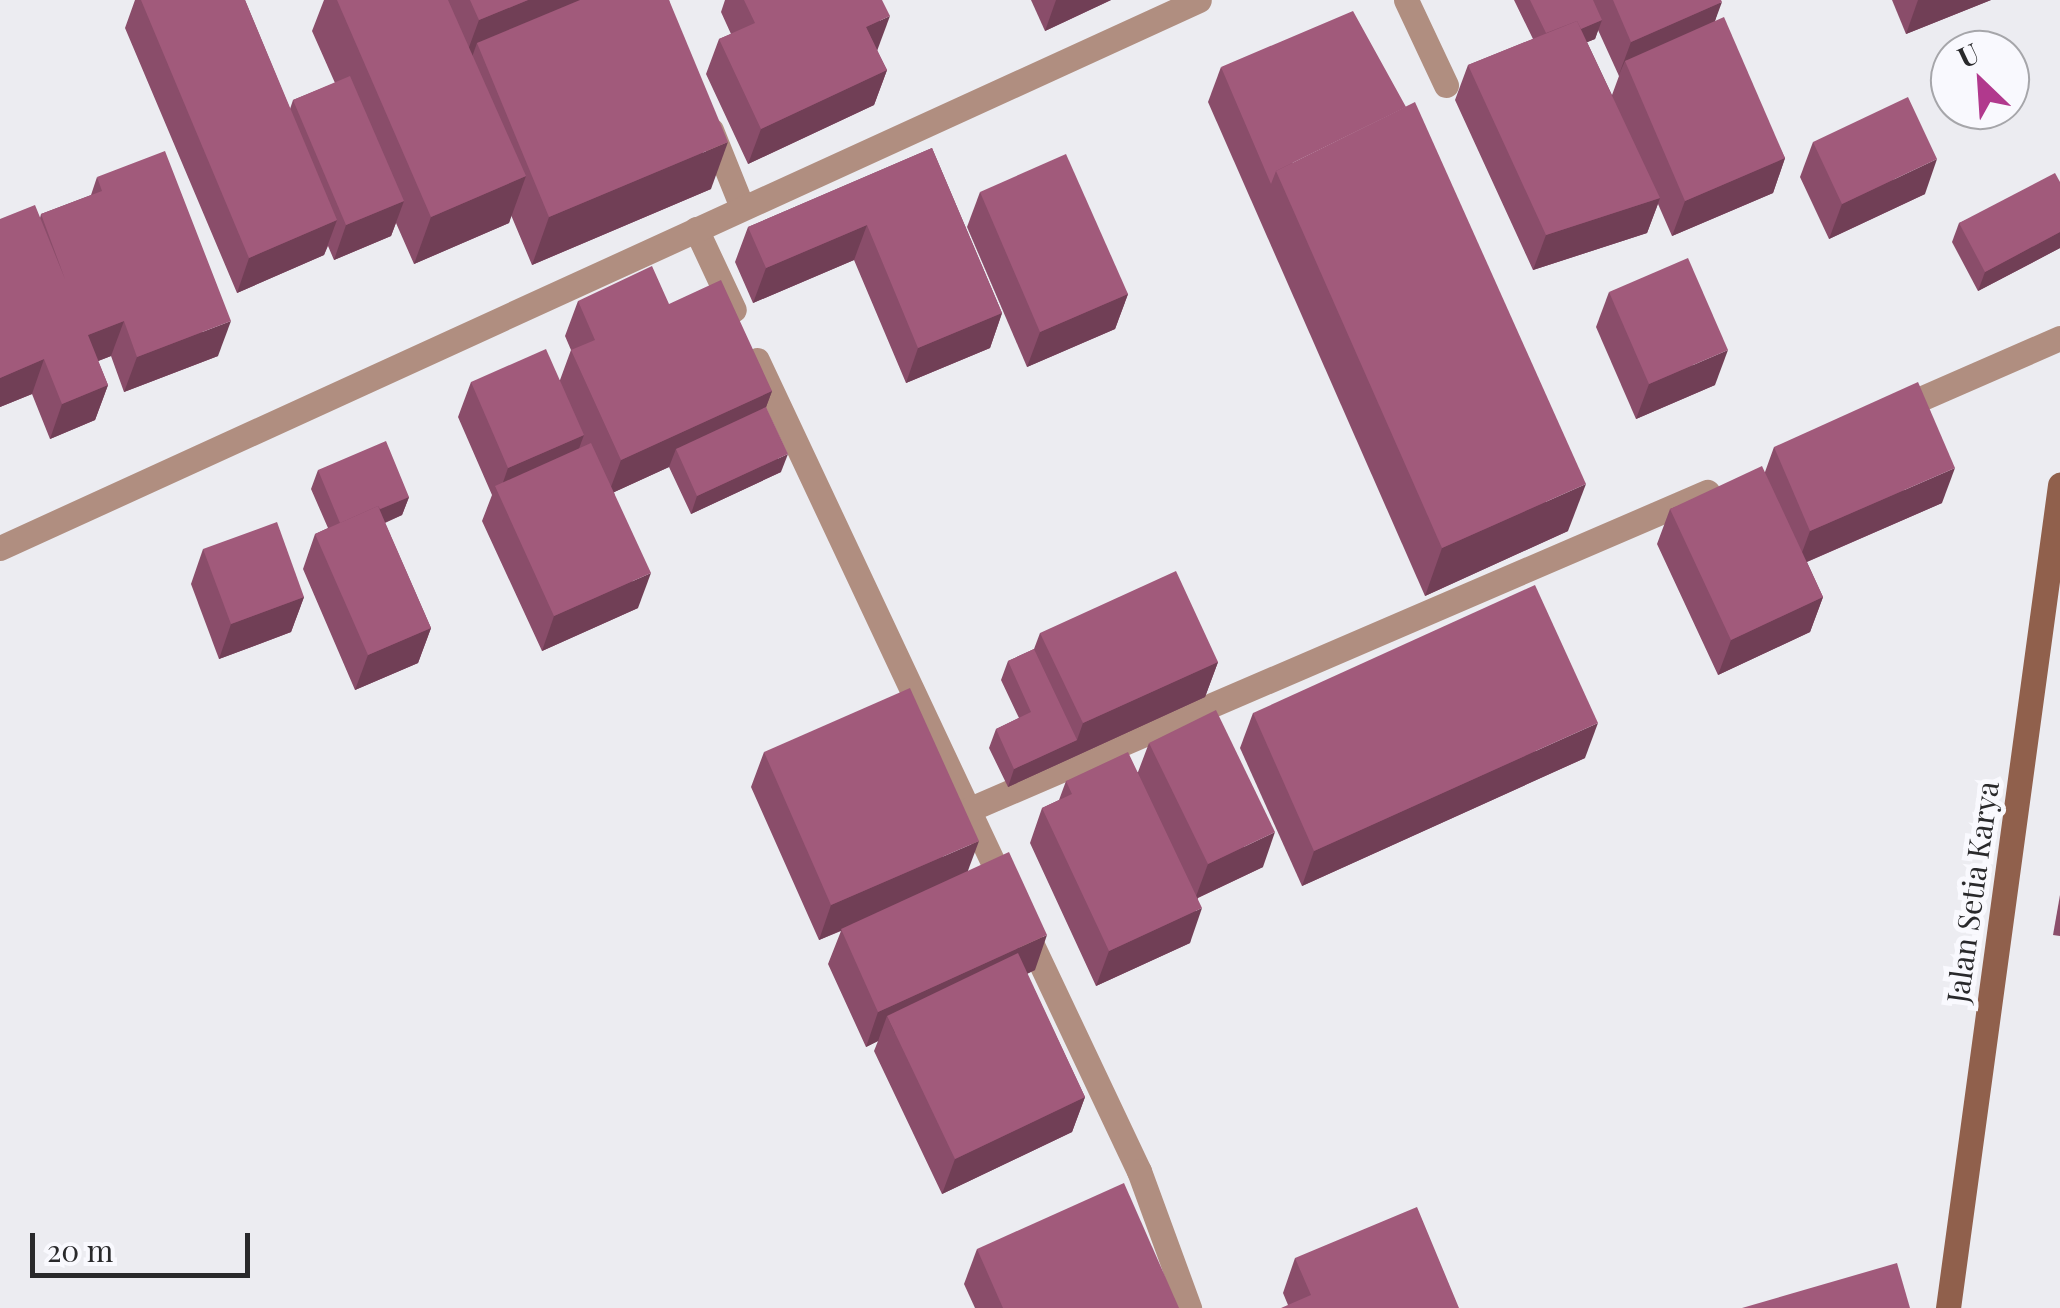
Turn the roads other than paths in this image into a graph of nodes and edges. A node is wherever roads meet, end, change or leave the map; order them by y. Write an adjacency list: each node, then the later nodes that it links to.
1 (1199, 0): 5 (street)
2 (1406, 0): 3 (street)
3 (1446, 86)
4 (700, 104): 5 (street)
5 (742, 207): 6 (street)
6 (696, 229): 11 (street); 12 (street)
7 (2060, 338): 8 (street)
8 (1863, 424)
9 (1738, 479): 12 (street)
10 (2060, 495): 14 (main road, Jalan Setia Karya)
11 (0, 548)
12 (968, 810): 13 (street)
13 (1189, 1308)
14 (1948, 1308)

